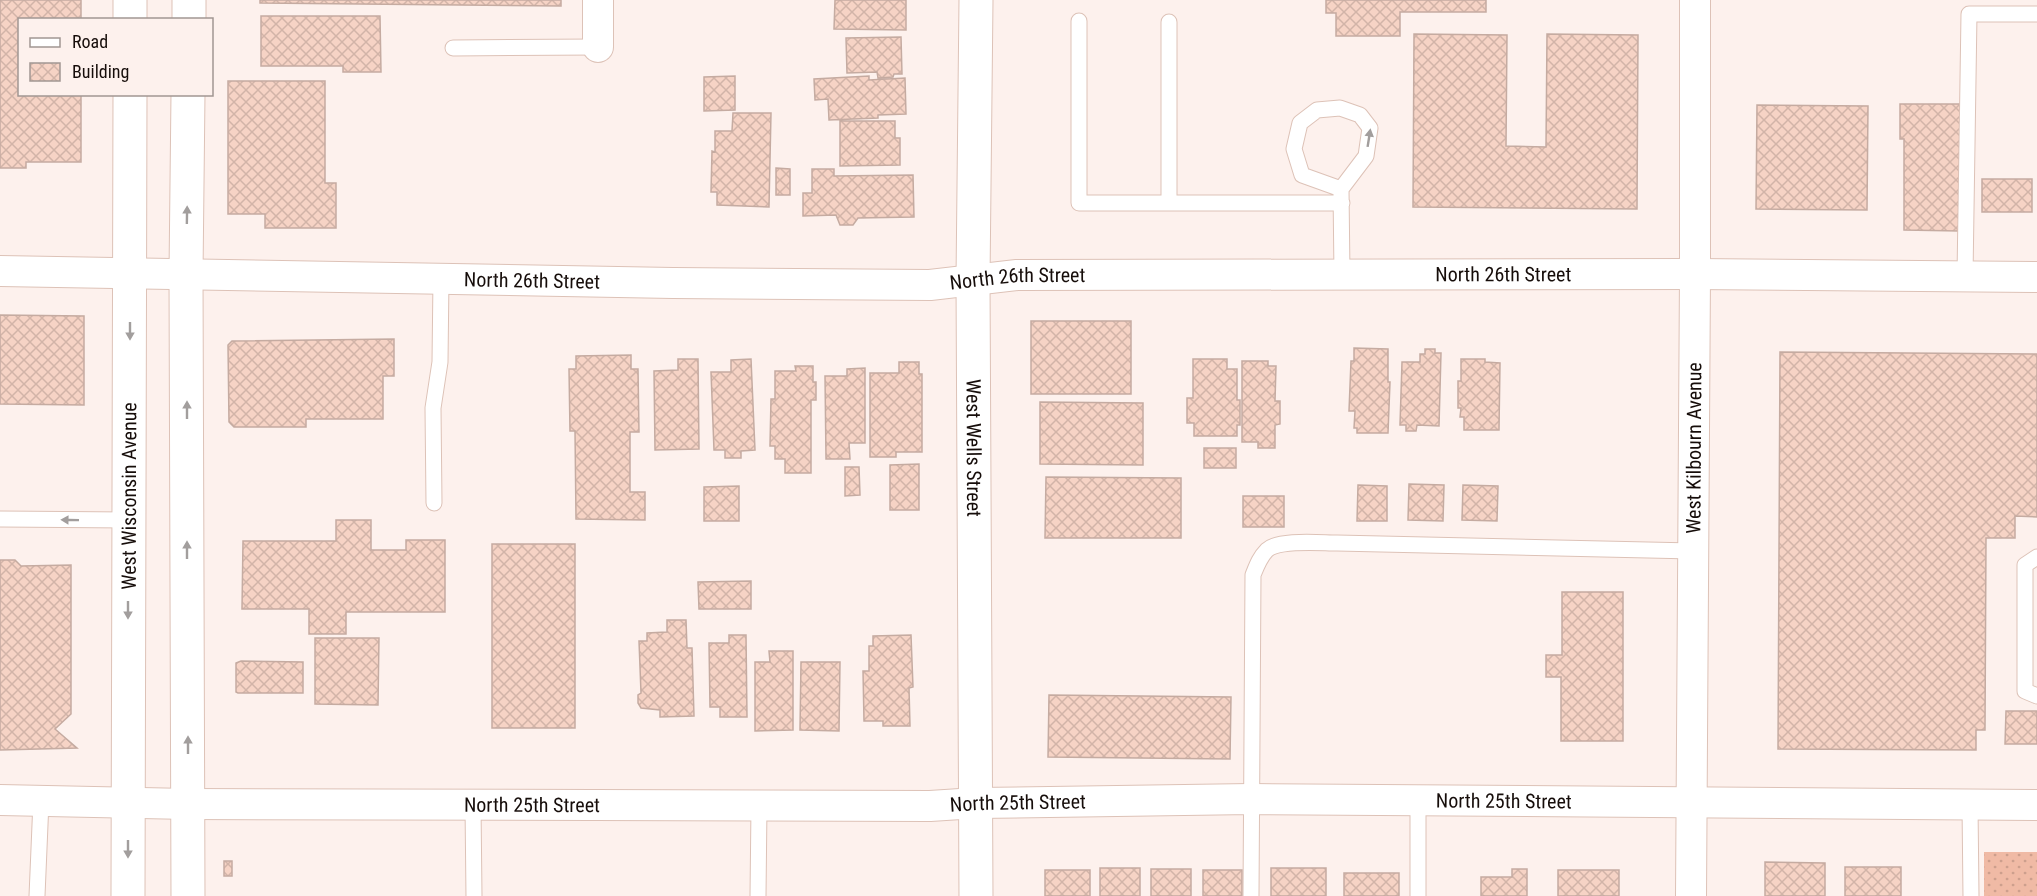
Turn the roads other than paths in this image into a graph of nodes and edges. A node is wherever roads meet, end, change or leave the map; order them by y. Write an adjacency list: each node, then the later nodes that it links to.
1 (130, 0): 7 (main road)
2 (189, 0): 8 (main road)
3 (598, 0): 11 (street)
4 (976, 0): 25 (main road, West Wells Street)
5 (1695, 0): 21 (street, West Kilbourn Avenue)
6 (2037, 15): 22 (lane)
7 (130, 18)
8 (189, 18)
9 (1079, 21): 16 (lane)
10 (1169, 22): 16 (lane)
11 (598, 47): 12 (lane)
12 (453, 48)
13 (130, 96): 18 (main road, West Wisconsin Avenue)
14 (188, 96): 19 (main road, one-way to 14)
15 (1342, 196): 15 (lane, one-way to 15); 16 (lane); 20 (lane)
16 (1169, 203)
17 (0, 271): 18 (street, North 26th Street)
18 (130, 272): 19 (street, North 26th Street); 28 (main road, West Wisconsin Avenue, one-way to 28)
19 (186, 274): 24 (street, North 26th Street); 39 (main road, one-way to 19)
20 (1342, 274): 21 (street, North 26th Street); 25 (street, North 26th Street)
21 (1695, 274): 22 (street, North 26th Street); 29 (street, West Kilbourn Avenue)
22 (1965, 276): 23 (street, North 26th Street)
23 (2037, 277)
24 (441, 278): 25 (street, North 26th Street); 26 (lane)
25 (973, 280): 37 (main road, West Wells Street)
26 (434, 503)
27 (0, 519): 28 (lane, one-way to 27)
28 (129, 520): 36 (main road, West Wisconsin Avenue, one-way to 36)
29 (1693, 551): 32 (lane); 38 (street, West Kilbourn Avenue)
30 (2037, 557): 31 (lane)
31 (2037, 696)
32 (1251, 799): 35 (street, North 25th Street); 37 (street, North 25th Street); 50 (lane)
33 (0, 800): 34 (street, North 25th Street)
34 (41, 801): 36 (street, North 25th Street); 44 (lane)
35 (1418, 801): 38 (street, North 25th Street); 51 (lane)
36 (127, 802): 39 (street, North 25th Street); 45 (main road, West Wisconsin Avenue, one-way to 45)
37 (976, 803): 43 (street, North 25th Street); 49 (main road, West Wells Street)
38 (1691, 803): 41 (street, North 25th Street); 52 (street, West Kilbourn Avenue)
39 (188, 804): 40 (street, North 25th Street); 46 (main road)
40 (472, 805): 43 (street, North 25th Street); 47 (lane)
41 (1970, 805): 42 (street, North 25th Street); 53 (lane)
42 (2037, 805)
43 (759, 806): 48 (lane)
44 (37, 896)
45 (128, 896)
46 (188, 896)
47 (474, 896)
48 (758, 896)
49 (976, 896)
50 (1251, 896)
51 (1418, 896)
52 (1691, 896)
53 (1971, 896)

